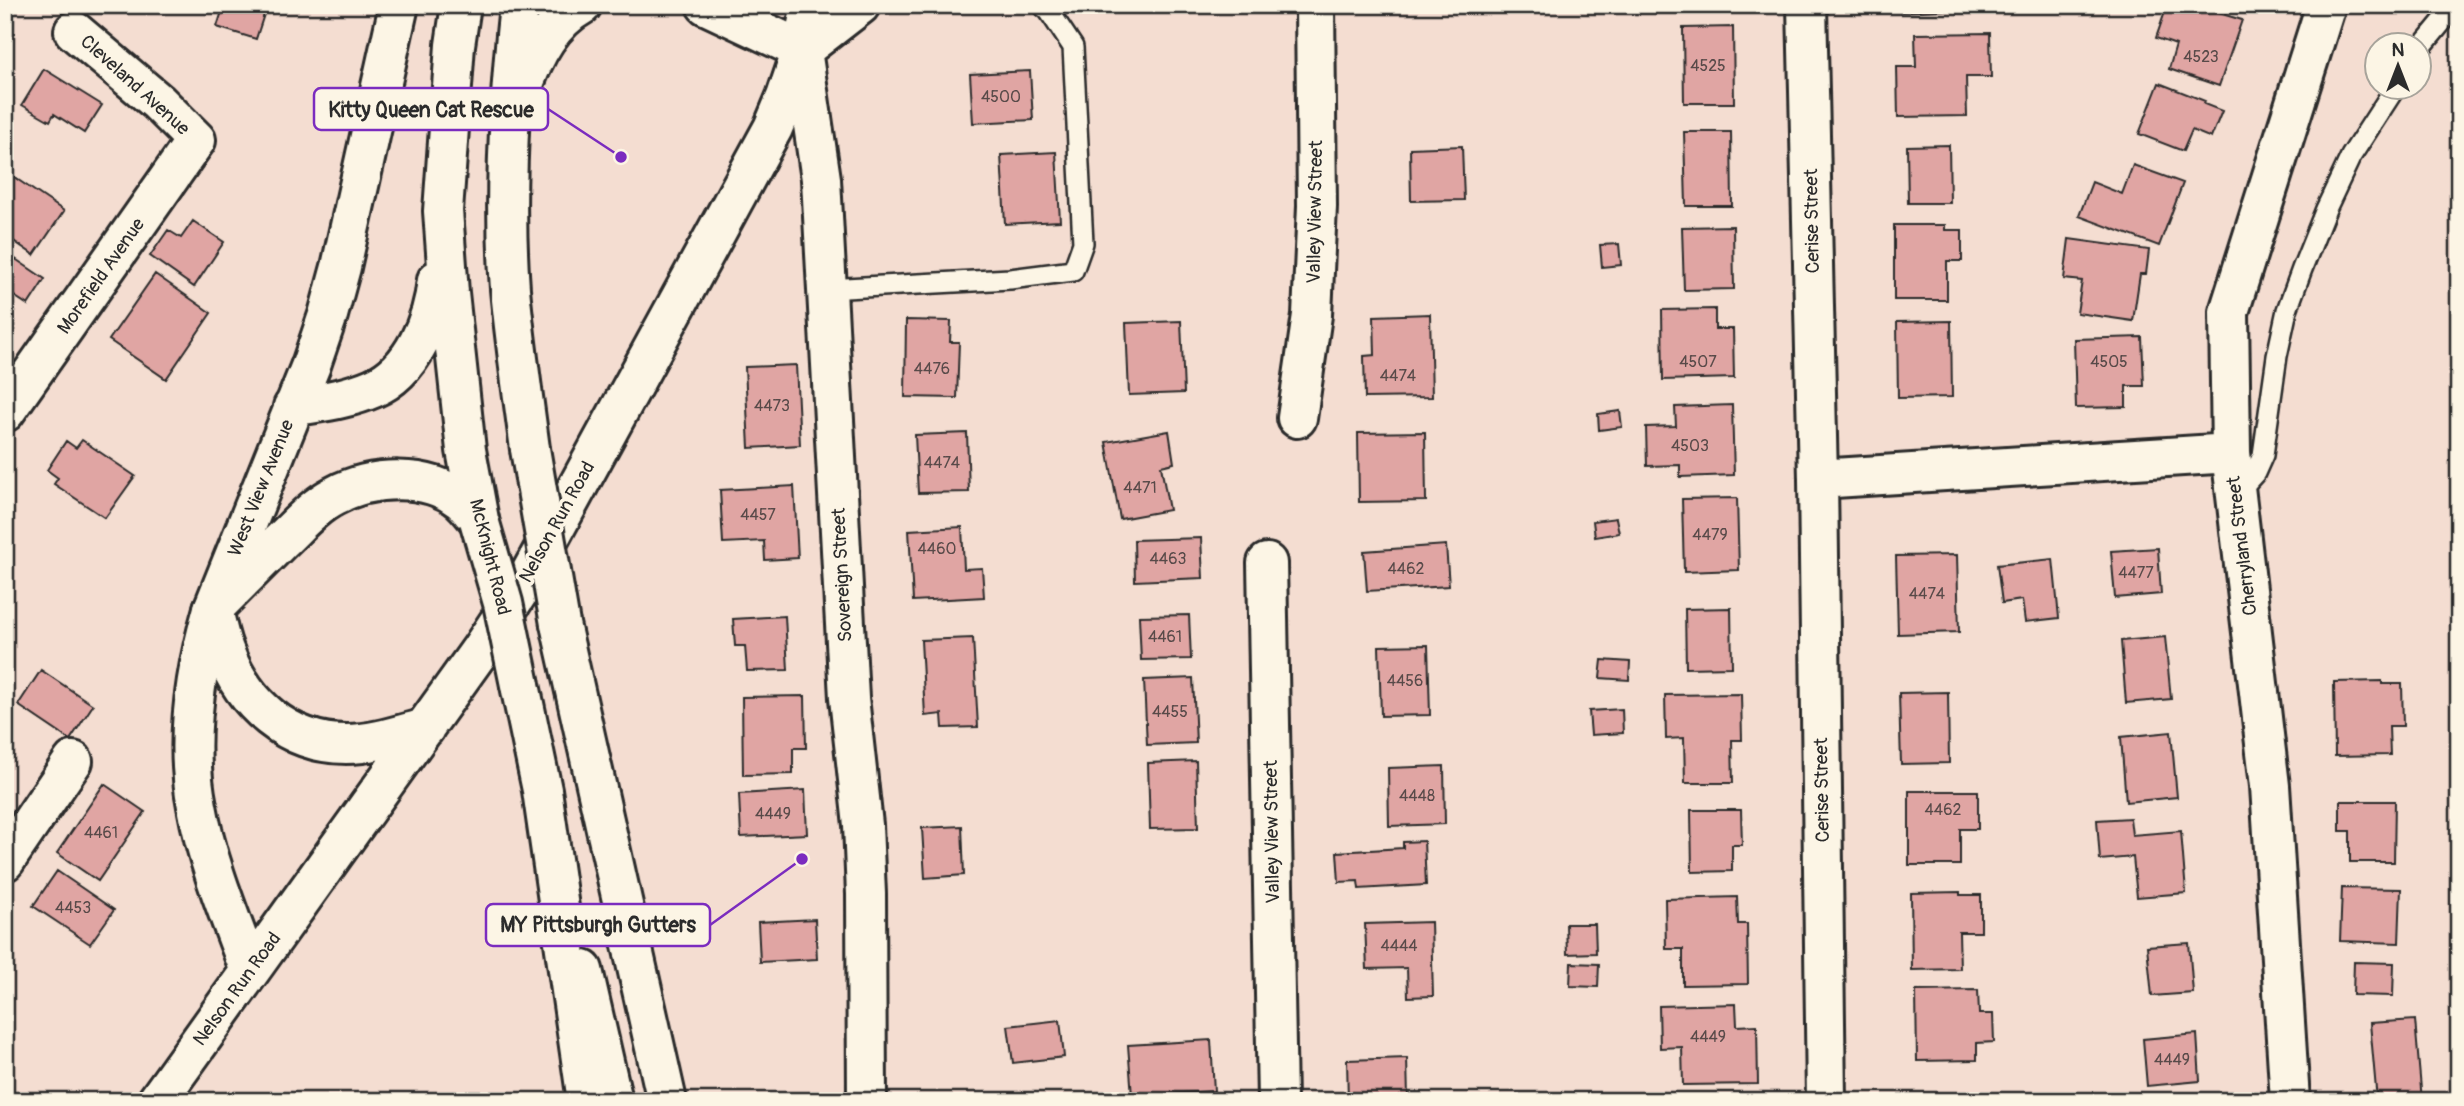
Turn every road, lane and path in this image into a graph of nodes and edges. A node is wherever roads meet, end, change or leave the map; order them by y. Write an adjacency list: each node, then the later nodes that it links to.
1 (399, 5): 21 (main road, West View Avenue)
2 (461, 5): 19 (main road, McKnight Road)
3 (519, 5): 17 (main road)
4 (582, 5): 17 (main road)
5 (706, 5): 15 (main road)
6 (811, 5): 15 (main road, Nelson Run Road)
7 (860, 5): 15 (main road)
8 (1042, 5): 20 (lane)
9 (1315, 5): 23 (main road, Valley View Street)
10 (1807, 5): 25 (main road, Cerise Street)
11 (2326, 5): 24 (main road, Cherryland Street)
12 (2456, 5): 14 (lane)
13 (74, 31): 18 (main road, Cleveland Avenue)
14 (2432, 34)
15 (802, 50): 20 (main road, Sovereign Street); 30 (main road, Nelson Run Road)
16 (2386, 102): 26 (lane)
17 (509, 128): 38 (main road, bridge)
18 (196, 140): 22 (main road, Morefield Avenue)
19 (443, 211): 21 (main road); 27 (main road, McKnight Road)
20 (827, 289): 39 (main road, Sovereign Street)
21 (293, 407): 29 (main road, West View Avenue)
22 (5, 412)
23 (1297, 418)
24 (2231, 453): 25 (main road); 26 (main road, Cherryland Street)
25 (1818, 479): 41 (main road, Cerise Street)
26 (2235, 495): 42 (main road, Cherryland Street)
27 (479, 520): 29 (main road); 32 (main road, McKnight Road, bridge)
28 (1267, 563): 40 (main road, Valley View Street)
29 (213, 609): 30 (main road); 34 (main road, West View Avenue)
30 (425, 728): 34 (main road, Nelson Run Road)
31 (73, 761): 33 (main road)
32 (542, 790): 36 (main road); 37 (main road, McKnight Road)
33 (5, 861)
34 (250, 971): 35 (main road, Nelson Run Road)
35 (157, 1101)
36 (587, 1101)
37 (613, 1101)
38 (667, 1101)
39 (867, 1101)
40 (1276, 1101)
41 (1826, 1101)
42 (2290, 1101)

